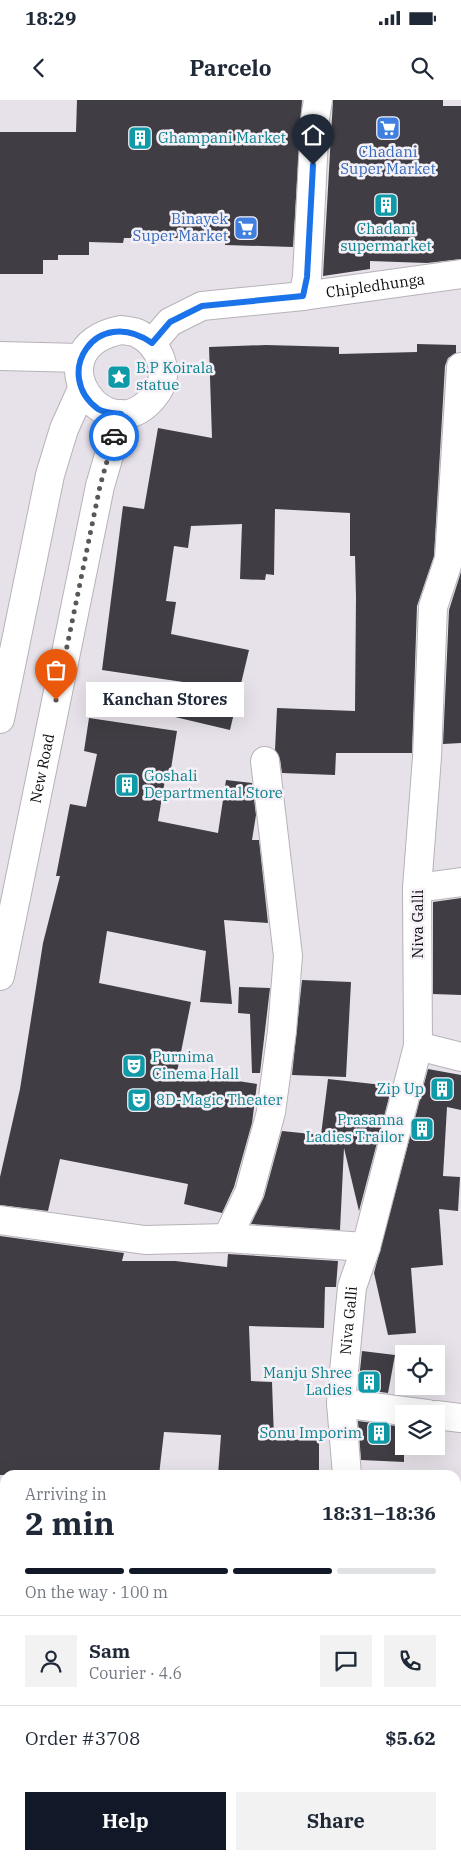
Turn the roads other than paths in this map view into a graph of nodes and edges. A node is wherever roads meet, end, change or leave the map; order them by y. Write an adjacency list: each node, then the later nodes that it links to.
1 (318, 100): 3 (street)
2 (461, 274): 3 (street, Chipledhunga)
3 (303, 296): 4 (street, Chipledhunga)
4 (152, 343): 6 (street); 9 (street)
5 (0, 356): 6 (street)
6 (81, 358): 8 (street)
7 (461, 367): 13 (street, Niva Galli)
8 (82, 389): 9 (street); 10 (street)
9 (121, 414): 14 (street, New Road)
10 (0, 719)
11 (265, 761): 18 (street)
12 (461, 882): 13 (street)
13 (418, 888): 15 (street, Niva Galli)
14 (0, 976)
15 (418, 1046): 16 (street); 19 (street, Niva Galli)
16 (461, 1057)
17 (0, 1220): 18 (street)
18 (227, 1238): 19 (street)
19 (366, 1247): 20 (street, Niva Galli)
20 (341, 1403): 21 (street); 24 (street, Niva Galli)
21 (395, 1410)
22 (445, 1416): 23 (street)
23 (461, 1418)
24 (347, 1470)

